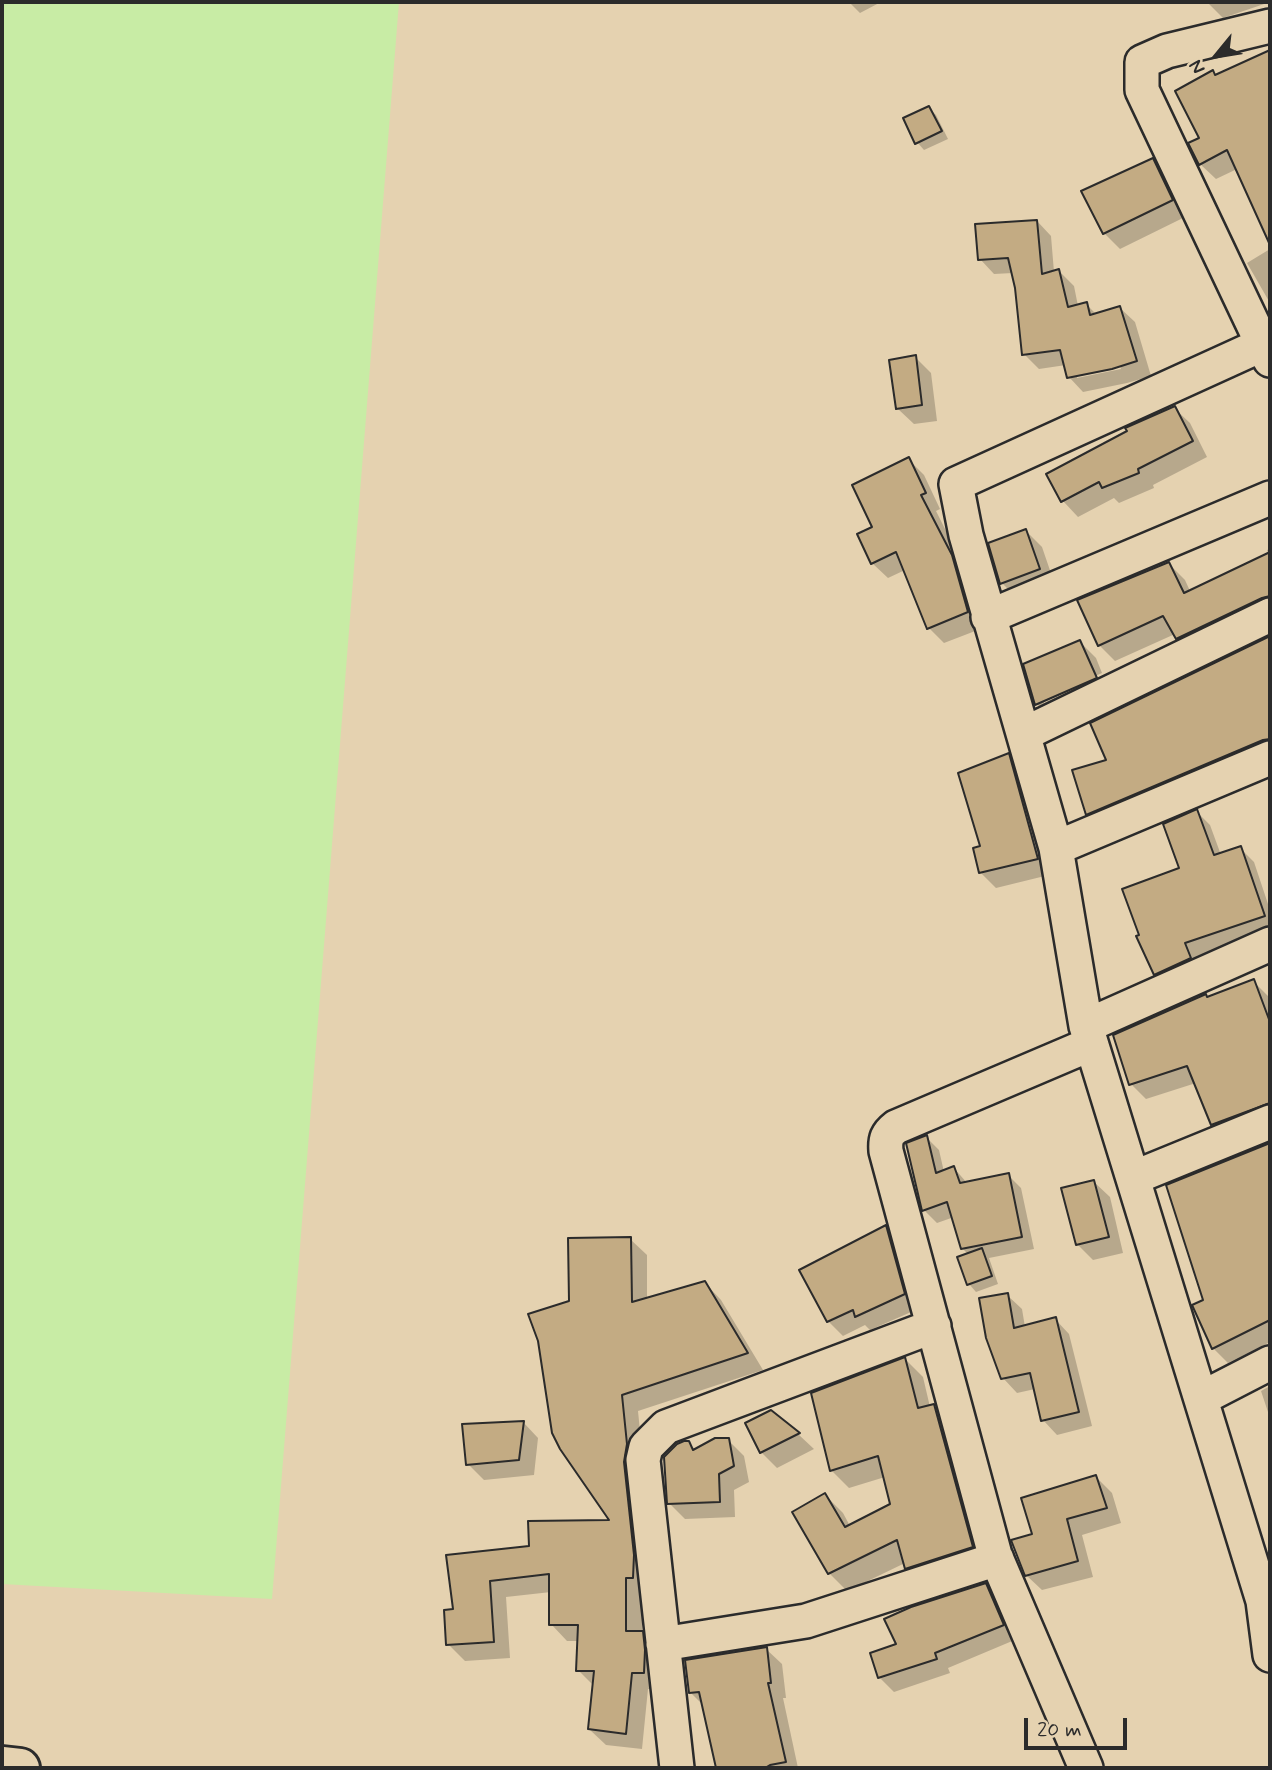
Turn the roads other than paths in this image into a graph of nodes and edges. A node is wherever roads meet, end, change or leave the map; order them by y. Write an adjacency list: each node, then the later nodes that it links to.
1 (1270, 26): 2 (street)
2 (1268, 349): 5 (street)
3 (1270, 498): 5 (street)
4 (1270, 615): 6 (street)
5 (988, 617): 6 (street)
6 (1024, 734): 8 (street)
7 (1270, 758): 8 (street)
8 (1056, 848): 10 (street)
9 (1270, 944): 10 (street)
10 (1089, 1035): 12 (street); 13 (street)
11 (1270, 1122): 12 (street)
12 (1133, 1178): 15 (street)
13 (934, 1326): 17 (street); 18 (street)
14 (1270, 1363): 15 (street)
15 (1202, 1398): 16 (street)
16 (1260, 1552): 19 (street)
17 (997, 1559): 18 (street); 23 (street)
18 (663, 1644): 22 (street)
19 (1270, 1655)
20 (2, 1766): 21 (highway)
21 (20, 1768)
22 (677, 1768)
23 (1086, 1768)

